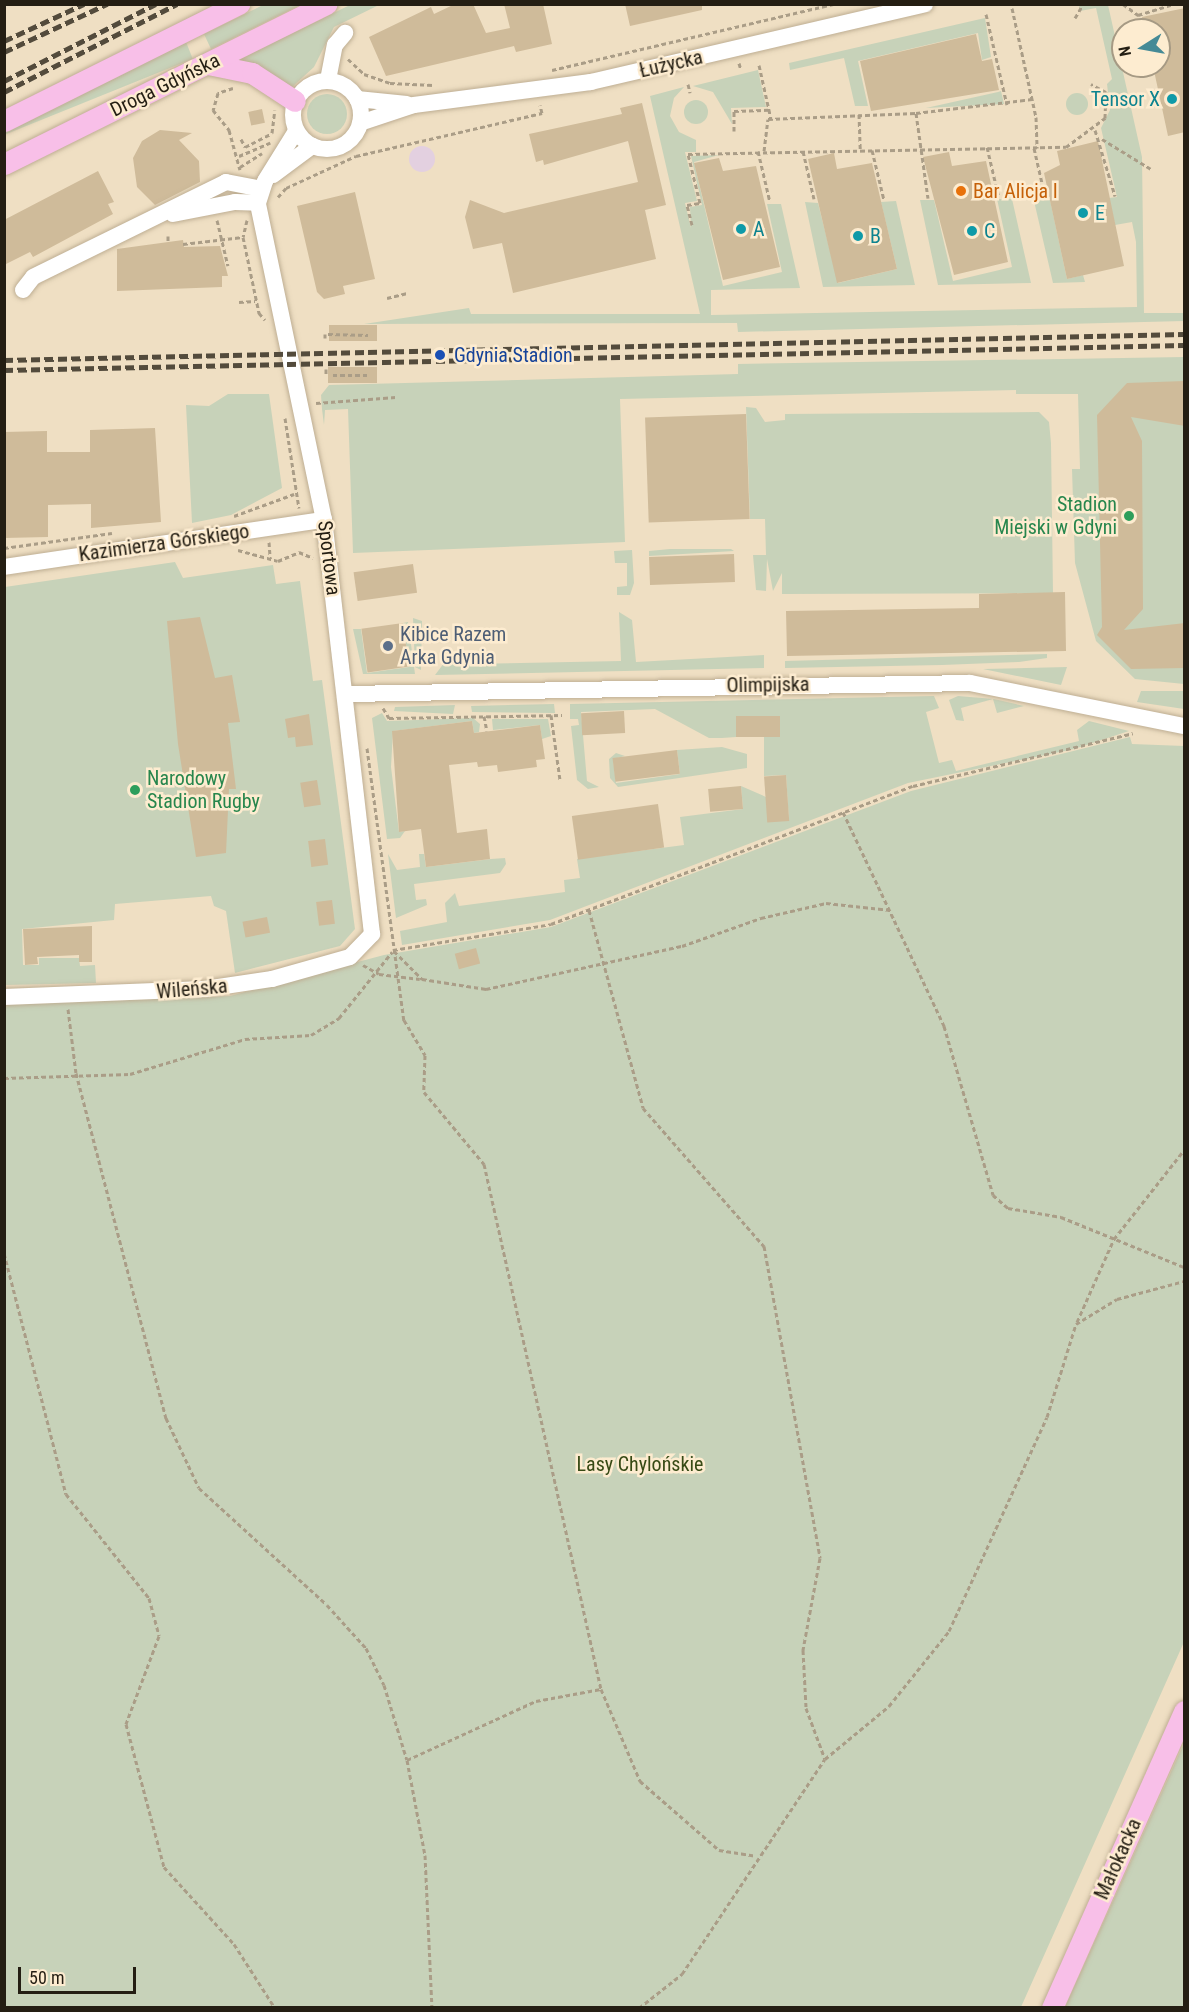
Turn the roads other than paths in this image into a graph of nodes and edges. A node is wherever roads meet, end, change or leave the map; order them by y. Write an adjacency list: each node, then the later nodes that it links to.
1 (239, 4): 10 (main road, Droga Gdyńska)
2 (326, 4): 5 (main road, Droga Gdyńska)
3 (925, 4): 9 (street, Łużycka)
4 (344, 33): 6 (street)
5 (208, 64): 8 (main road); 14 (main road, Droga Gdyńska)
6 (328, 80): 7 (street, Łużycka); 8 (street)
7 (357, 99): 9 (street, Łużycka); 11 (street)
8 (295, 101): 12 (street)
9 (414, 105): 11 (street, Łużycka)
10 (4, 121)
11 (360, 123): 13 (street)
12 (296, 131): 13 (street); 15 (street)
13 (312, 146): 15 (street)
14 (4, 164)
15 (259, 198): 16 (street); 17 (street, Sportowa)
16 (23, 291)
17 (324, 520): 18 (street, Kazimierza Górskiego); 19 (street, Sportowa)
18 (4, 567)
19 (347, 694): 20 (street, Olimpijska); 21 (street, Sportowa)
20 (1185, 726)
21 (370, 941): 22 (street, Wileńska)
22 (4, 997)
23 (1185, 1711): 24 (main road, Małokacka)
24 (1052, 2007)

